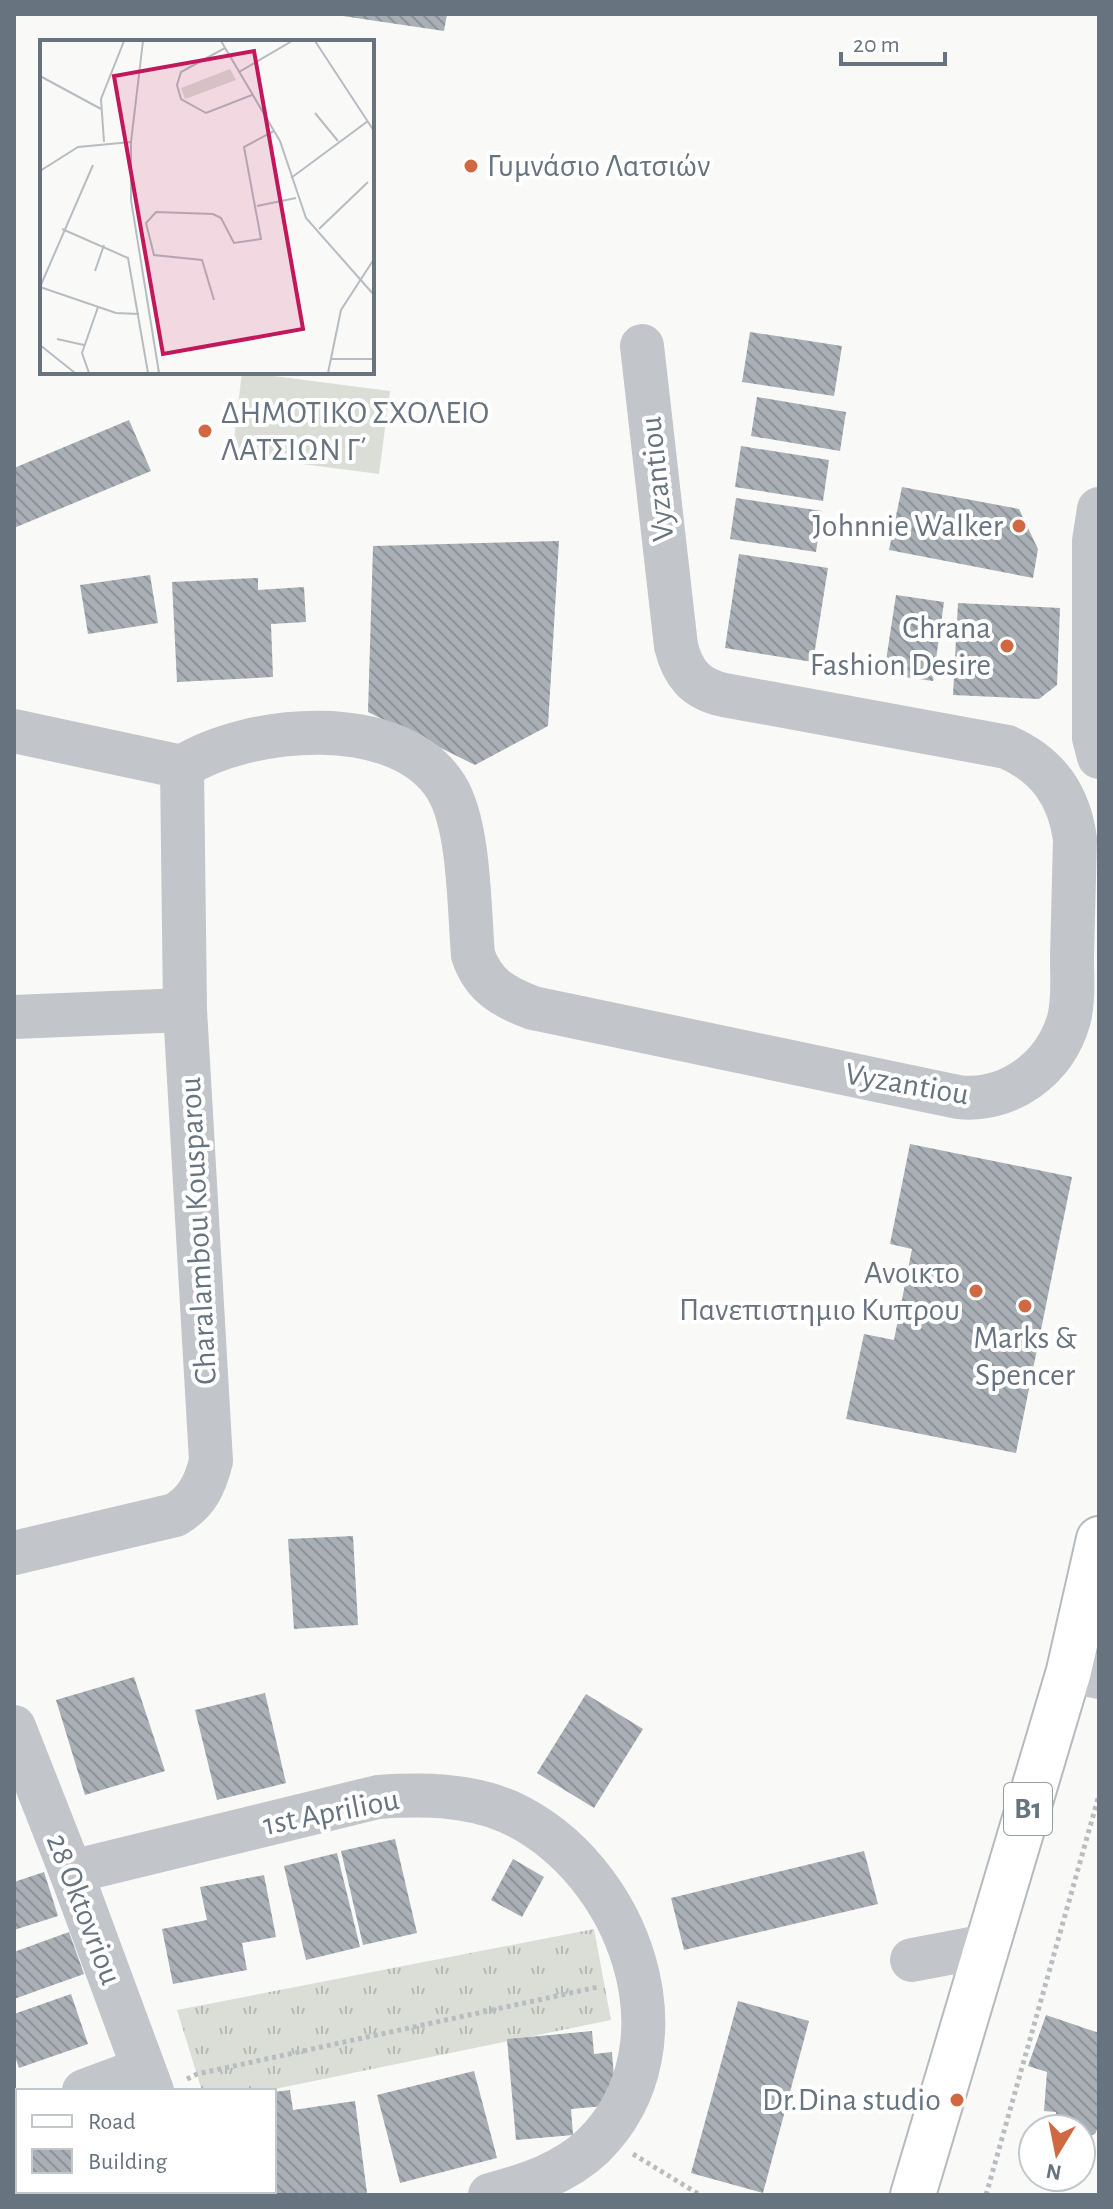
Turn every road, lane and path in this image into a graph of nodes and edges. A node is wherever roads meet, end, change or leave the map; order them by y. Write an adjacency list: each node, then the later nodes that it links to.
1 (642, 346): 5 (street, Vyzantiou)
2 (1099, 509): 4 (street)
3 (14, 731): 5 (street)
4 (1099, 757)
5 (182, 767): 6 (street, Charalambou Kousparou)
6 (185, 1010): 7 (street); 9 (street, Charalambou Kousparou)
7 (14, 1017)
8 (1099, 1539): 10 (main road, B1)
9 (14, 1553)
10 (1084, 1674): 14 (main road, B1)
11 (14, 1727): 13 (street, 28 Oktovriou)
12 (1099, 1795): 23 (path)
13 (71, 1872): 16 (street, 1st Apriliou); 17 (street, 28 Oktovriou)
14 (986, 1946): 15 (street); 22 (main road, B1)
15 (912, 1960)
16 (639, 1980): 17 (path); 19 (street, 1st Apriliou)
17 (160, 2080): 18 (street)
18 (98, 2089)
19 (602, 2136): 20 (street, 1st Apriliou); 21 (path)
20 (490, 2195)
21 (700, 2195)
22 (913, 2195)
23 (986, 2195)

